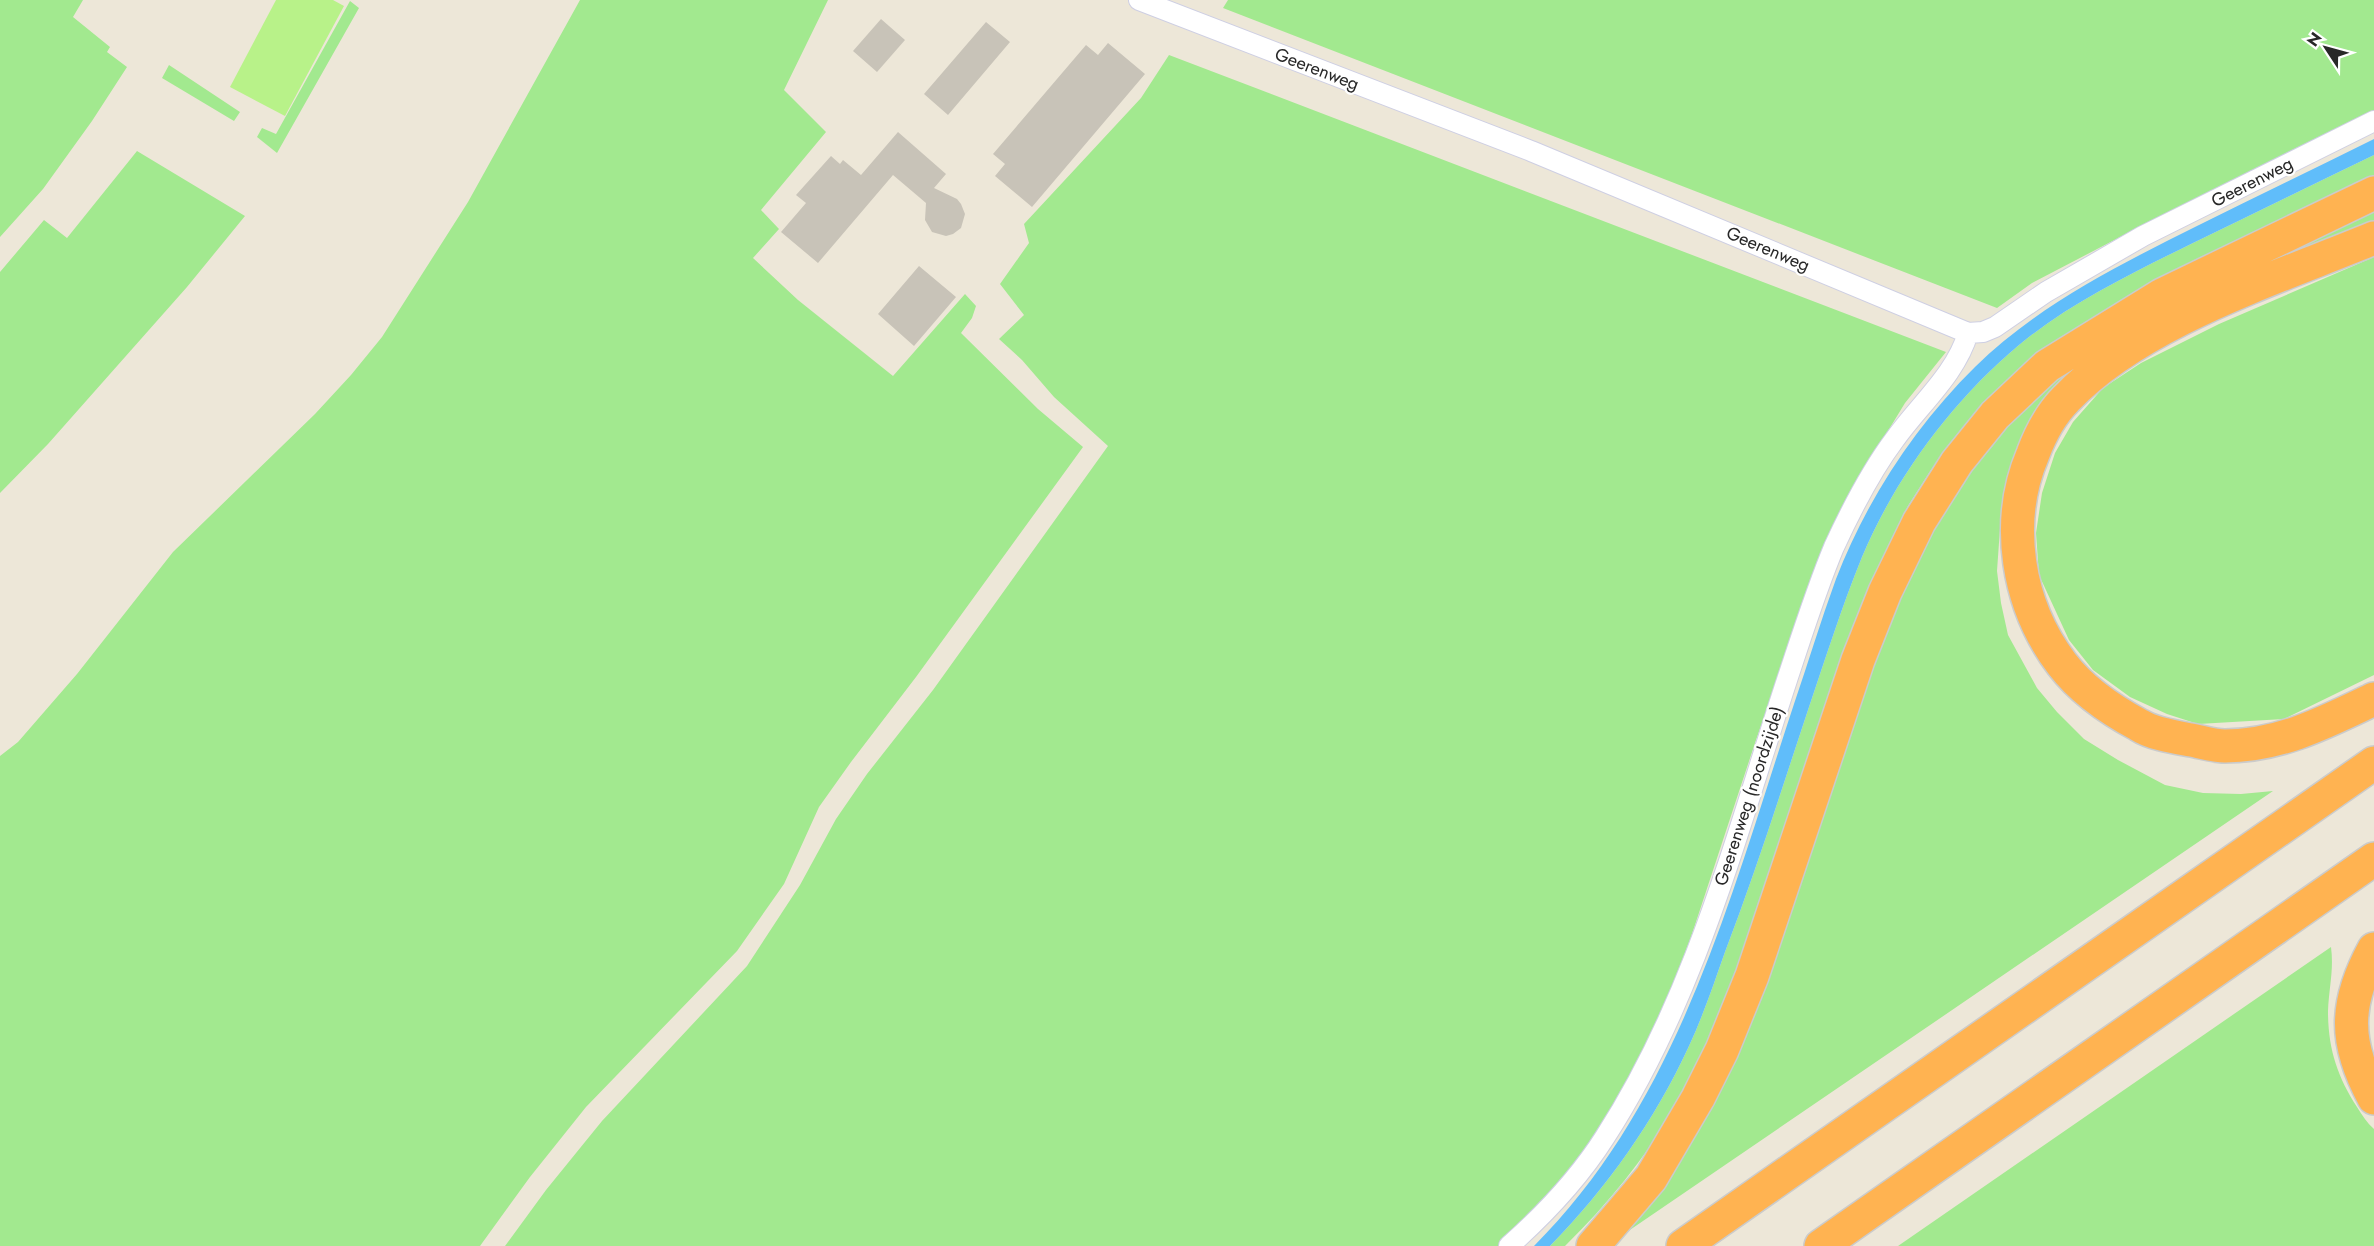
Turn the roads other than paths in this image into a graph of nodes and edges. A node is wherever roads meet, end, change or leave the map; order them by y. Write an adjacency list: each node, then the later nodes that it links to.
1 (1139, 0): 5 (street, Geerenweg)
2 (2374, 121): 5 (street, Geerenweg)
3 (2374, 193): 12 (highway)
4 (2374, 238): 6 (highway)
5 (1968, 333): 11 (street, Geerenweg (noordzijde))
6 (2374, 699)
7 (2374, 763): 13 (highway)
8 (2374, 859): 14 (highway)
9 (2374, 949): 10 (highway)
10 (2374, 1098)
11 (1509, 1246)
12 (1593, 1246)
13 (1683, 1246)
14 (1821, 1246)

